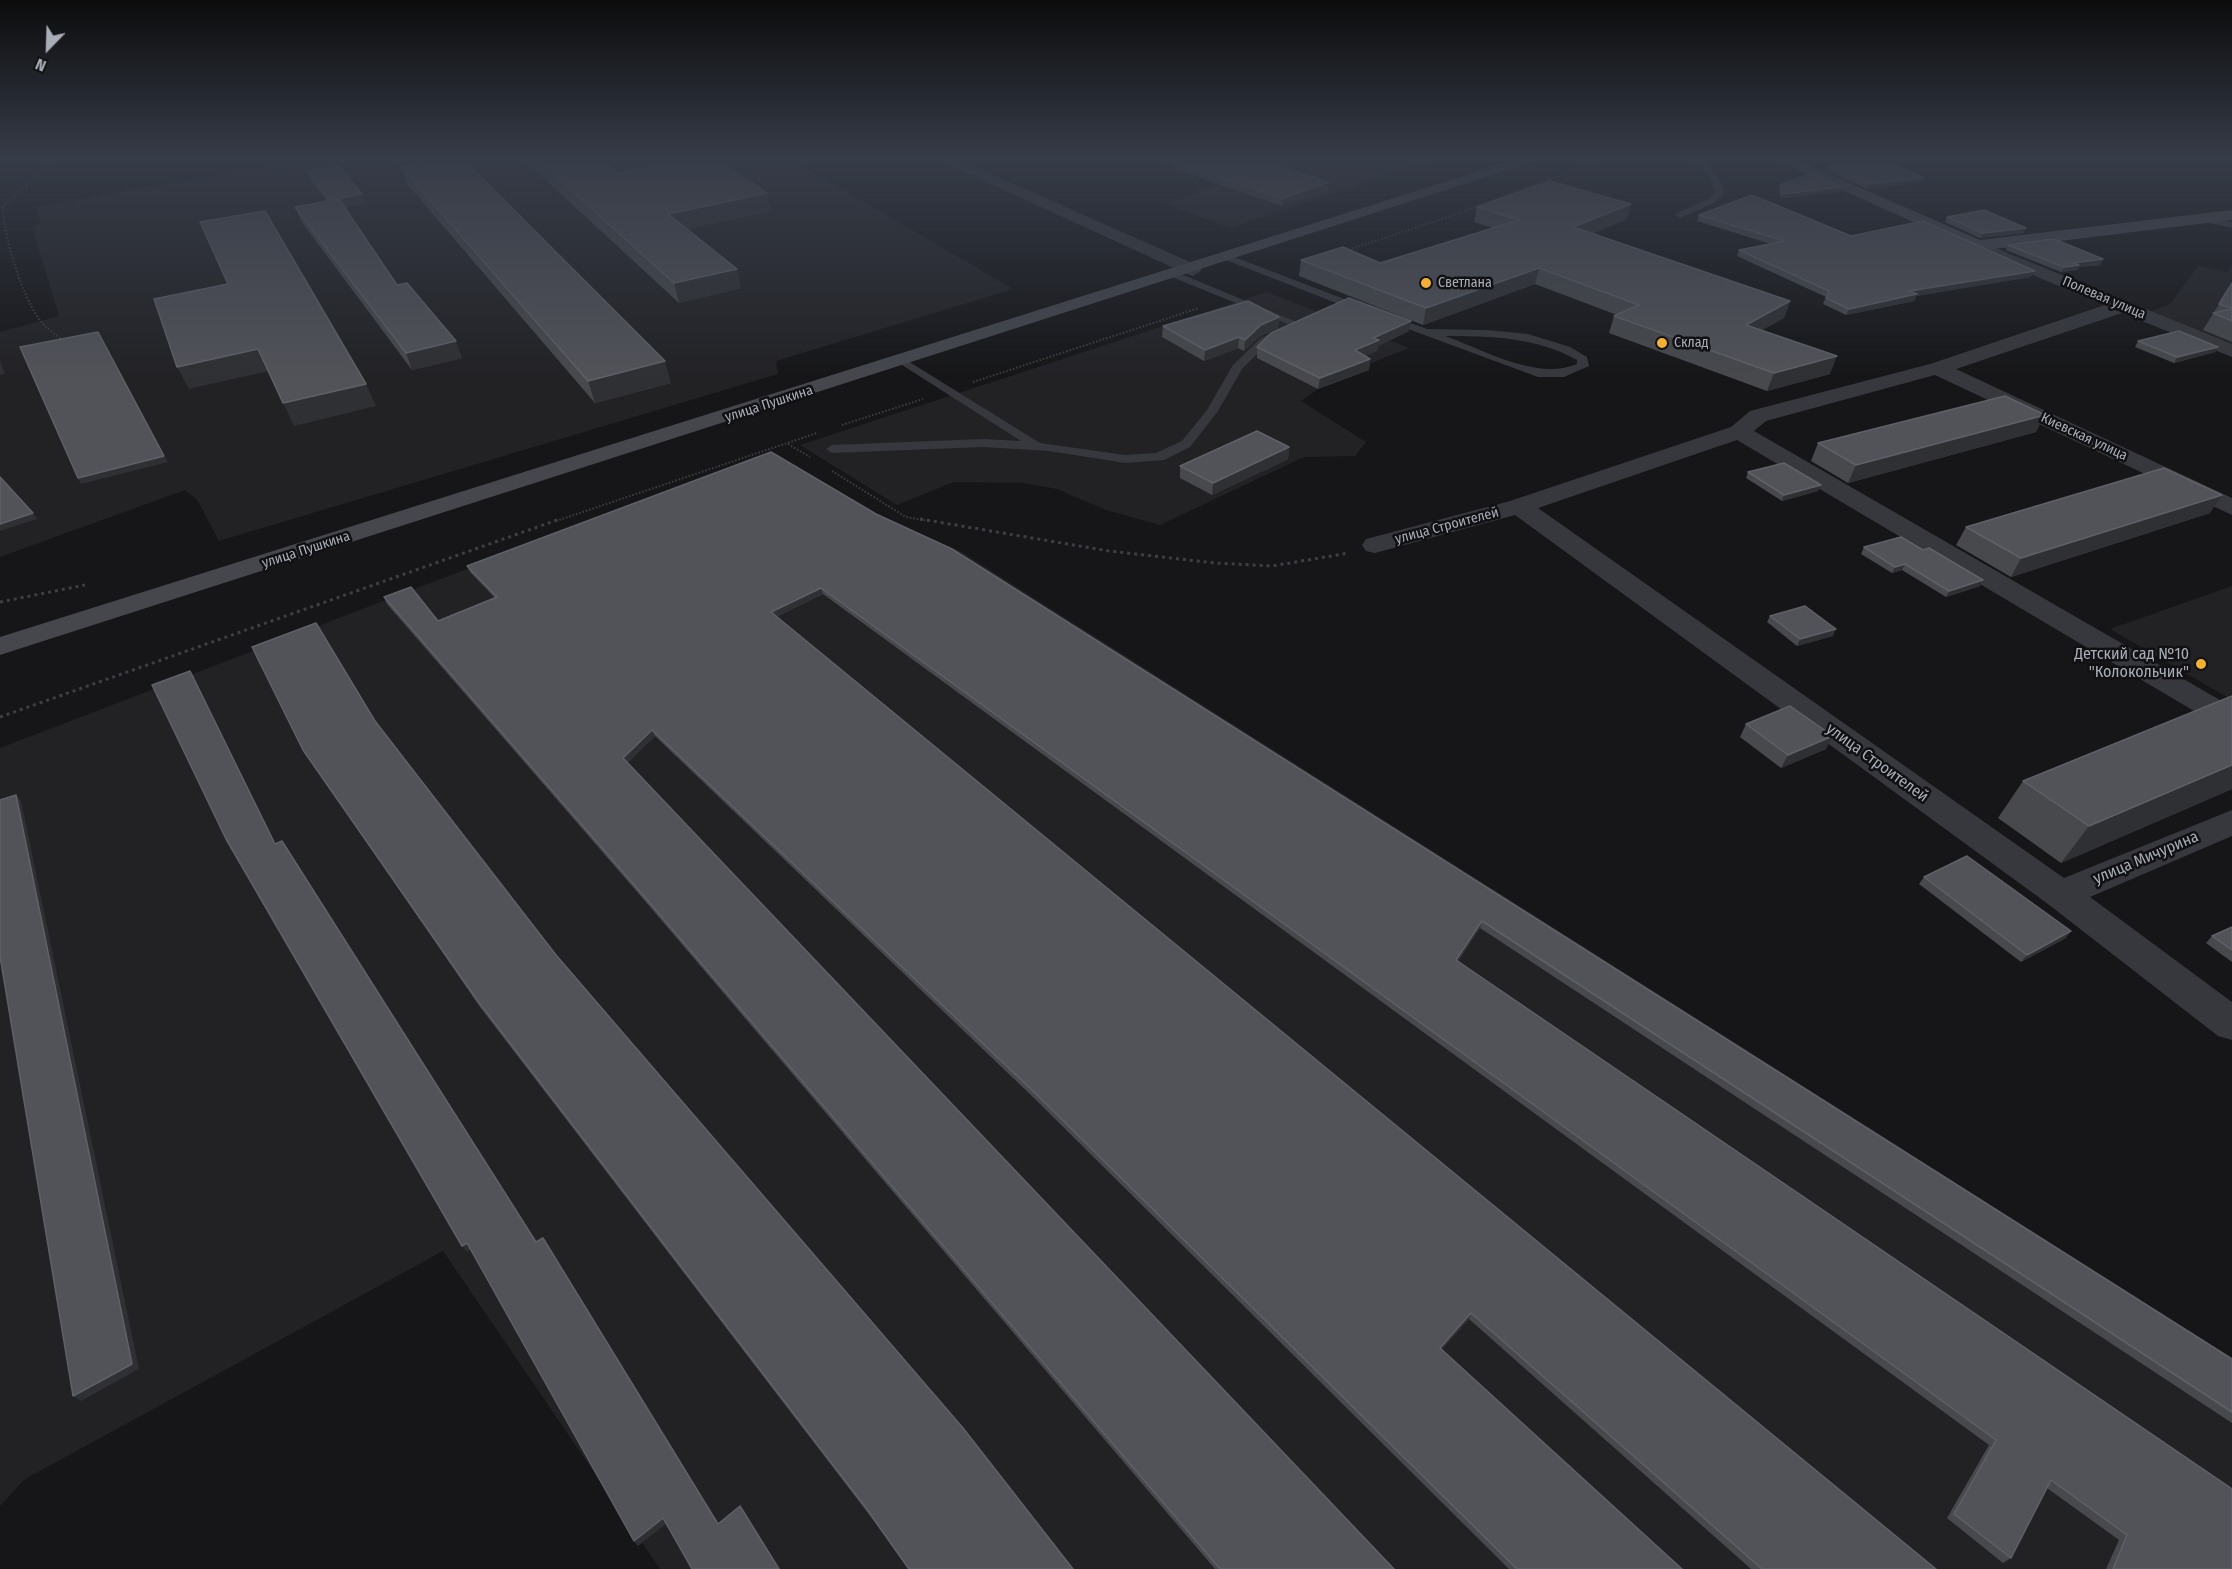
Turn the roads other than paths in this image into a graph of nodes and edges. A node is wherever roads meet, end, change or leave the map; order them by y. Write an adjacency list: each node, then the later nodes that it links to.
1 (1097, 231): 7 (street)
2 (1312, 231): 6 (main road, улица Пушкина)
3 (1944, 231): 5 (main road, Полевая улица)
4 (2102, 231): 5 (main road)
5 (1978, 246): 8 (street, Полевая улица)
6 (1229, 258): 7 (main road, улица Пушкина); 9 (lane)
7 (1184, 272): 11 (main road, улица Пушкина); 14 (lane)
8 (2123, 306): 10 (street, Полевая улица); 12 (street, улица Строителей)
9 (1426, 332): 9 (lane)
10 (2232, 351)
11 (903, 361): 14 (lane); 19 (main road, улица Пушкина)
12 (1937, 368): 13 (street, улица Строителей); 17 (street, Киевская улица)
13 (1739, 432): 16 (street, улица Строителей); 20 (street)
14 (1038, 447): 15 (lane)
15 (832, 449)
16 (1519, 506): 18 (street, улица Строителей); 22 (street, улица Строителей)
17 (2232, 507)
18 (1375, 545)
19 (0, 646)
20 (2232, 720)
21 (2232, 822): 22 (street, улица Мичурина)
22 (2061, 894): 23 (street, улица Строителей)
23 (2232, 1023)

